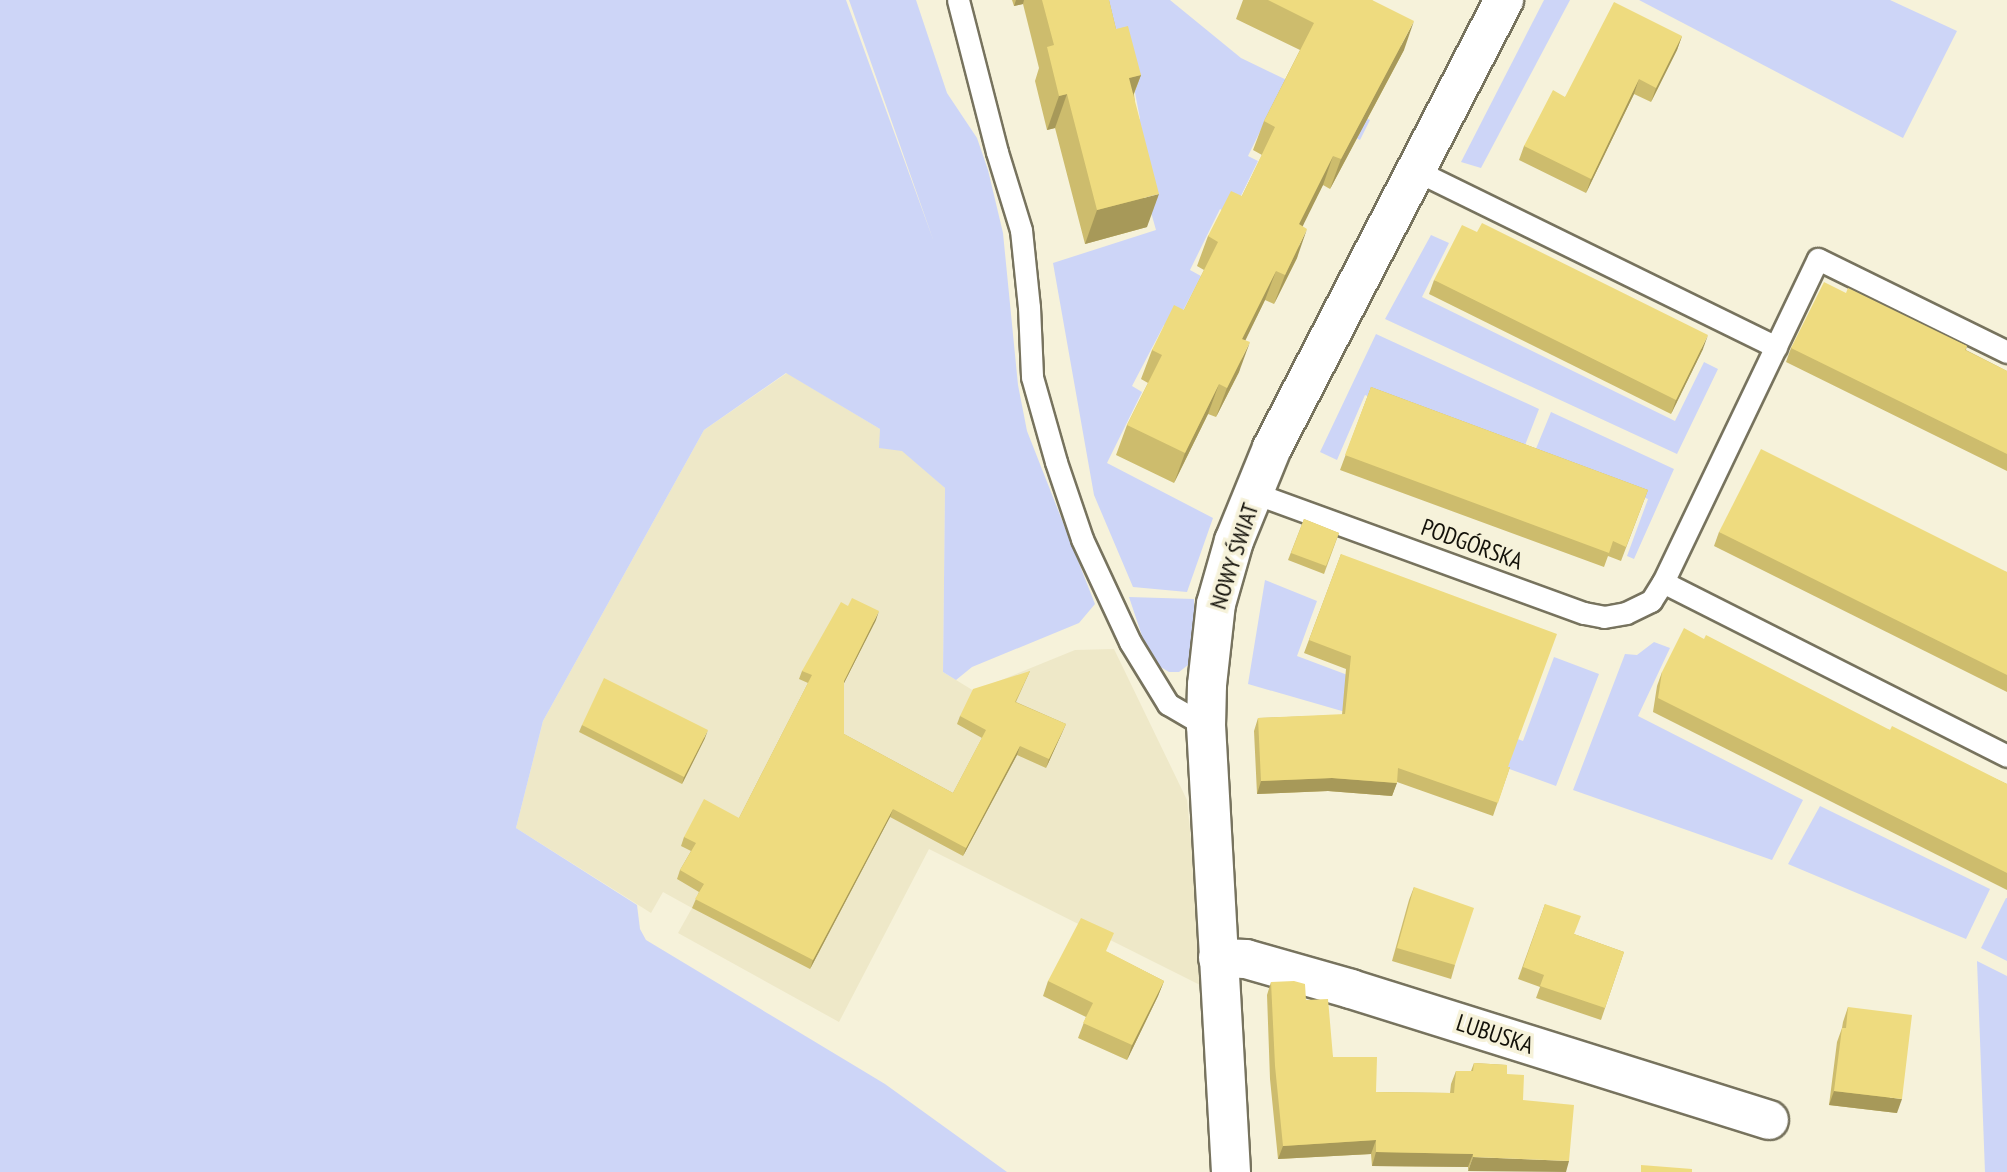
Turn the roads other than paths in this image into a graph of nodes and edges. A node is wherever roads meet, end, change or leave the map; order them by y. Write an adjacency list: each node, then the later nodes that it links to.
1 (958, 0): 8 (lane)
2 (1504, 0): 3 (street, NOWY ŚWIAT)
3 (1417, 172): 4 (lane); 6 (street, NOWY ŚWIAT)
4 (1776, 346): 5 (lane, PODGÓRSKA); 7 (lane, PODGÓRSKA)
5 (2007, 352)
6 (1254, 493): 7 (lane, PODGÓRSKA); 8 (street, NOWY ŚWIAT)
7 (1663, 582): 9 (lane)
8 (1206, 726): 10 (street, NOWY ŚWIAT)
9 (2007, 756)
10 (1219, 958): 11 (street, LUBUSKA); 12 (street, NOWY ŚWIAT)
11 (1769, 1120)
12 (1231, 1172)

